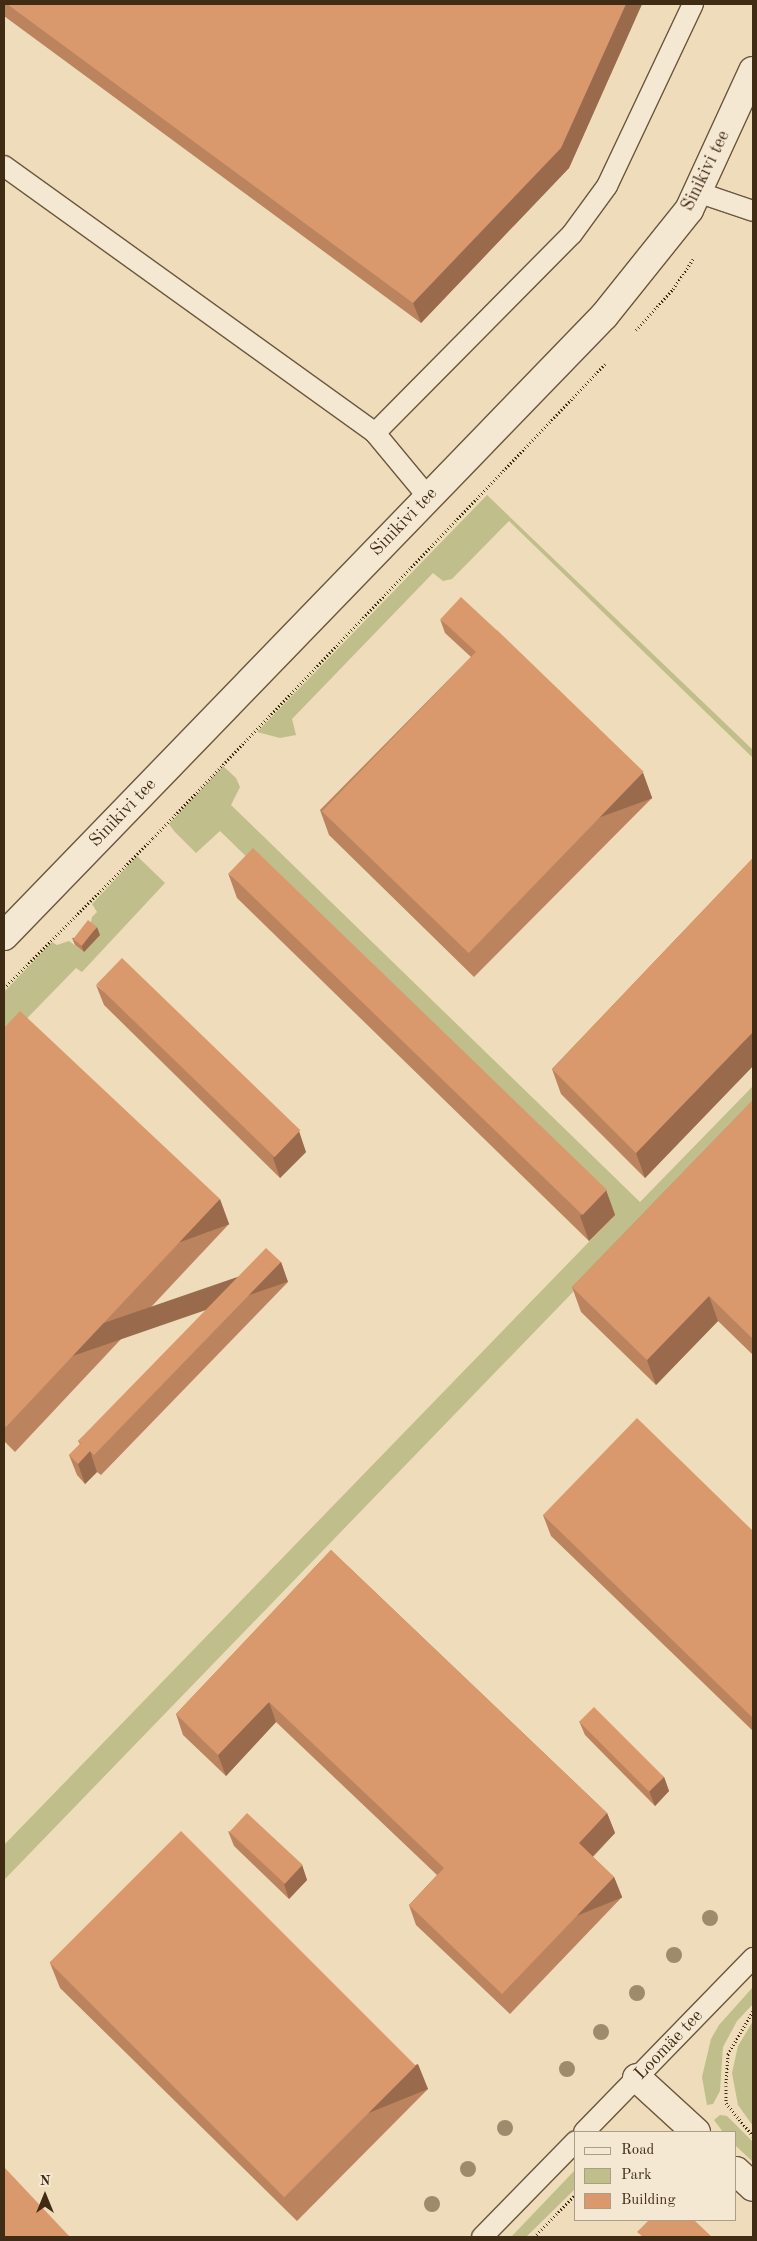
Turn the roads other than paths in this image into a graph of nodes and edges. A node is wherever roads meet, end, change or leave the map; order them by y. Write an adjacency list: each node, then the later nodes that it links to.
1 (693, 4): 6 (lane)
2 (753, 71): 4 (street, Sinikivi tee)
3 (4, 166): 6 (lane)
4 (697, 192): 5 (lane); 7 (street, Sinikivi tee)
5 (753, 211)
6 (375, 434): 7 (lane)
7 (428, 497): 8 (street, Sinikivi tee)
8 (4, 936)
9 (753, 1958): 10 (lane, Loomäe tee)
10 (637, 2078): 11 (lane, Loomäe tee); 12 (street)
11 (585, 2131)
12 (695, 2131)
13 (574, 2143): 16 (lane)
14 (737, 2171): 15 (street)
15 (753, 2188)
16 (482, 2237)

